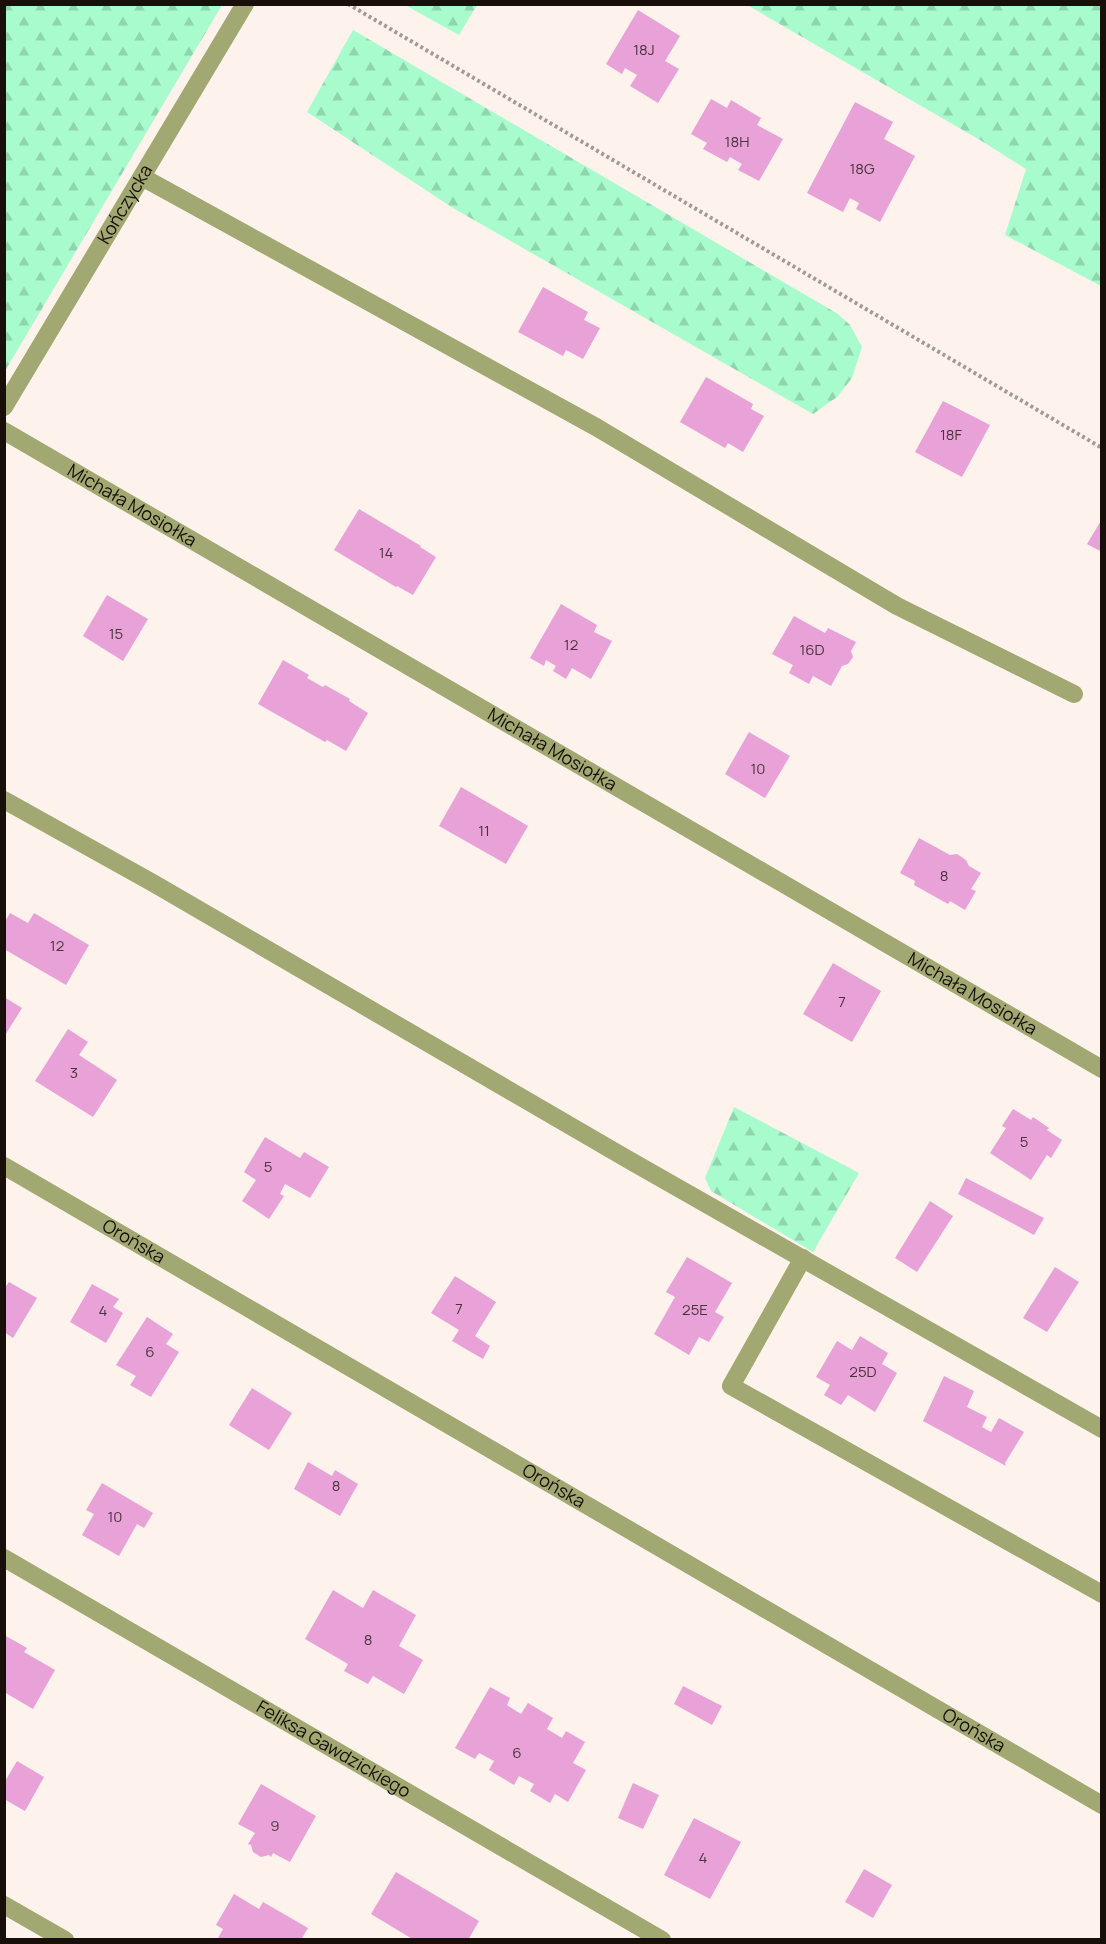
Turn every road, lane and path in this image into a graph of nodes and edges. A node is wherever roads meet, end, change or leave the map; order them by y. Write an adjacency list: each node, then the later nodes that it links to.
1 (245, 4): 3 (street, Kończycka)
2 (348, 4): 6 (path)
3 (142, 177): 4 (street, Kończycka); 7 (street)
4 (4, 407)
5 (4, 430): 9 (street, Michała Mosiołka)
6 (1101, 447)
7 (1074, 694)
8 (4, 800): 11 (street)
9 (1101, 1069)
10 (4, 1166): 15 (street, Orońska)
11 (803, 1258): 12 (street); 14 (street)
12 (1101, 1429)
13 (4, 1558): 18 (street, Feliksa Gawdzickiego)
14 (1101, 1594)
15 (1101, 1805)
16 (4, 1905): 17 (street)
17 (65, 1940)
18 (662, 1940)

